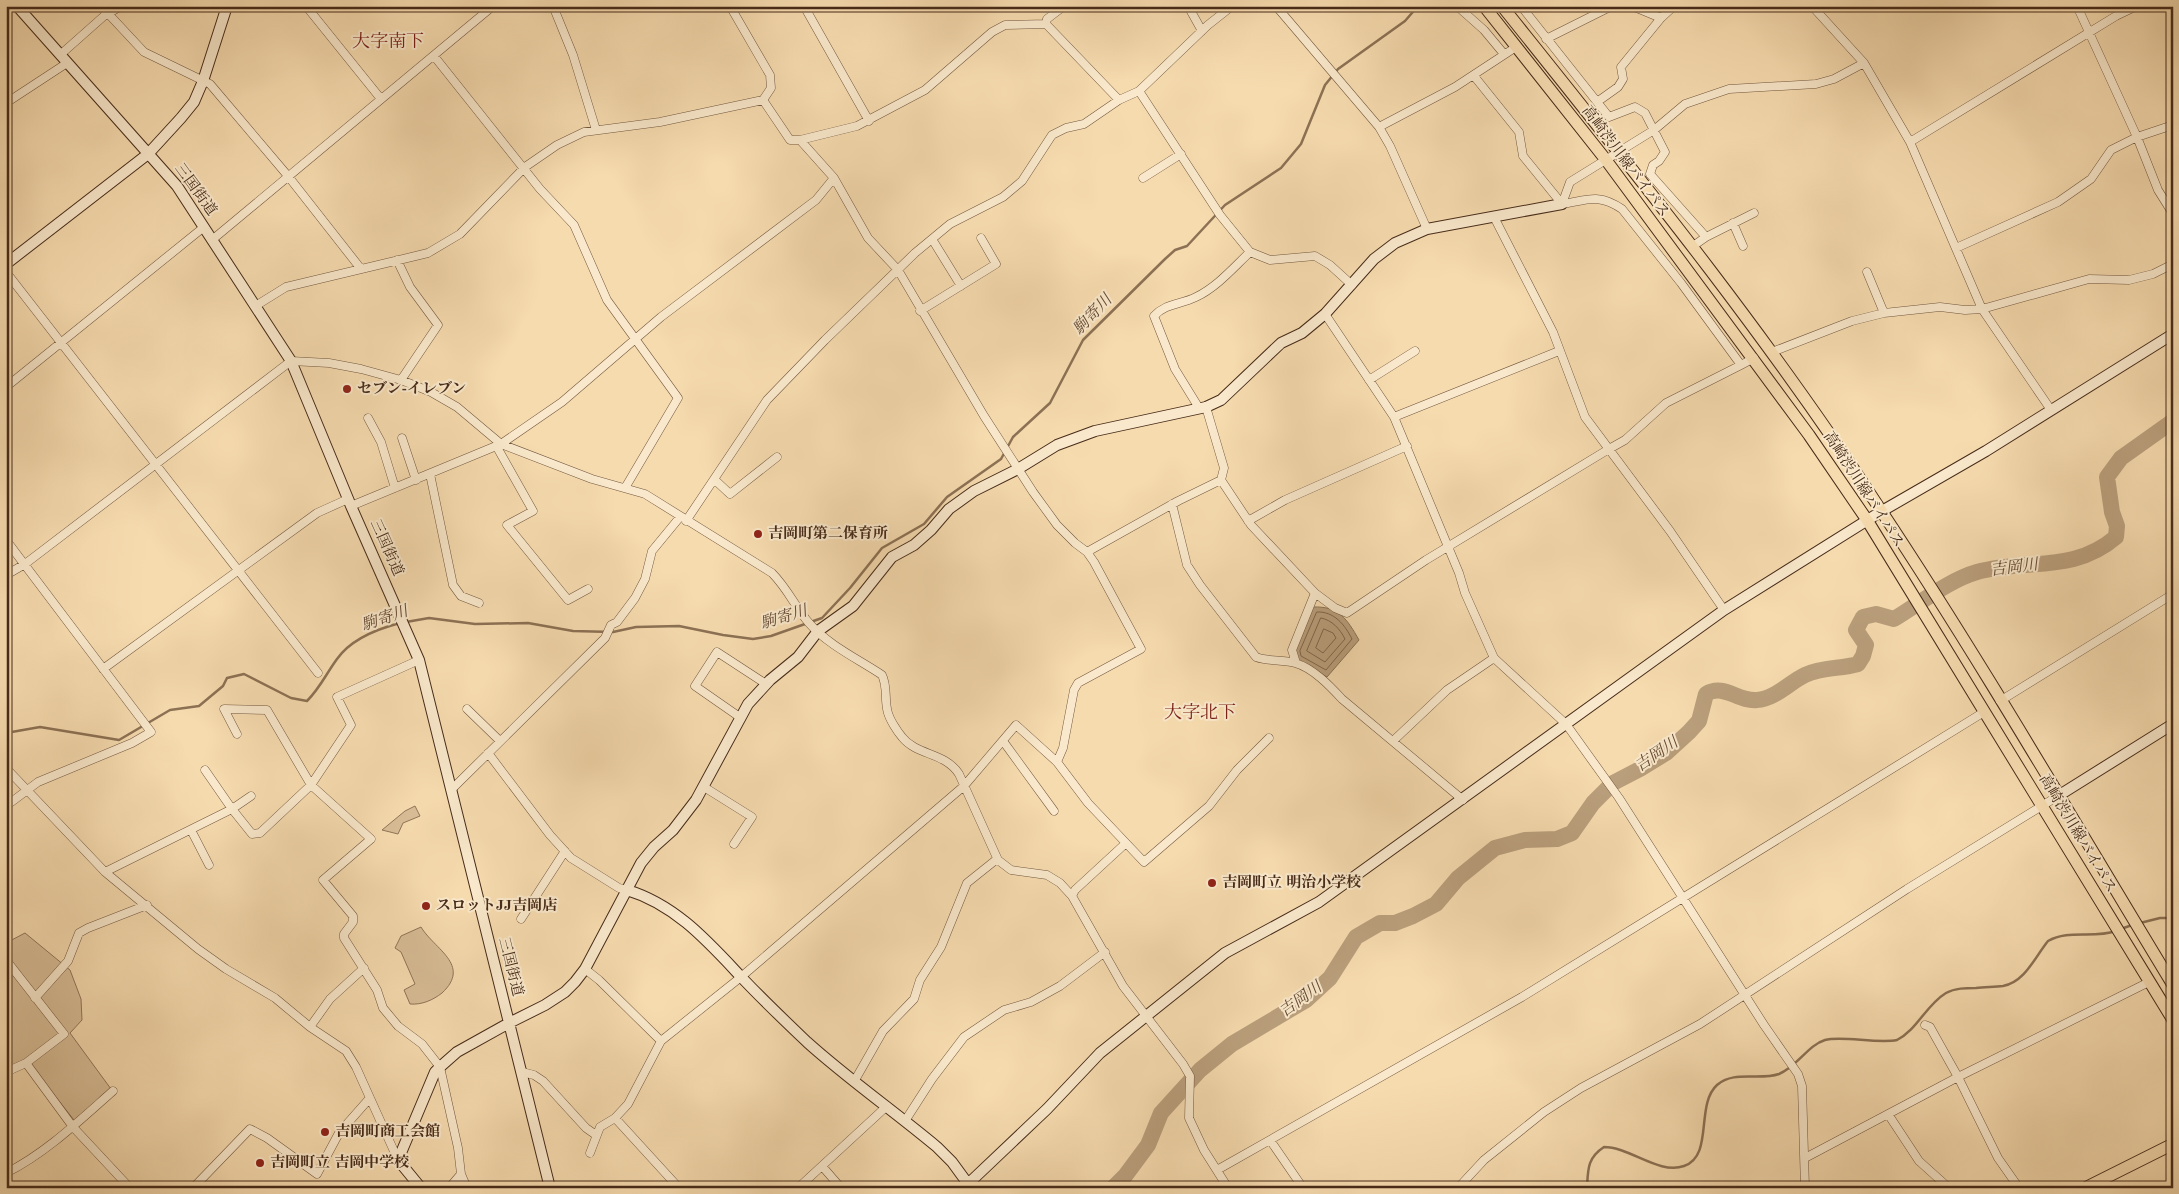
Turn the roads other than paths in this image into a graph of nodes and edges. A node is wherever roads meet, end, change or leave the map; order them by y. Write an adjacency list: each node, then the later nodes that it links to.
1 (18, 6): 32 (street, 三国街道)
2 (101, 6): 24 (street)
3 (121, 6): 24 (street)
4 (227, 6): 37 (street)
5 (306, 6): 39 (street)
6 (493, 6): 33 (street)
7 (553, 6): 47 (street)
8 (730, 6): 40 (street)
9 (1064, 6): 26 (street)
10 (1188, 6): 27 (street)
11 (1232, 6): 27 (street)
12 (1276, 6): 46 (street)
13 (1457, 6): 31 (street)
14 (1484, 6): 30 (main road, 高崎渋川線バイパス)
15 (1502, 6): 52 (main road, 高崎渋川線バイパス)
16 (1520, 6): 29 (street)
17 (1612, 6): 29 (street)
18 (1632, 6): 25 (street)
19 (1674, 6): 25 (street)
20 (1812, 6): 34 (street)
21 (2077, 6): 28 (street)
22 (2137, 6): 28 (street)
23 (807, 7): 44 (street)
24 (109, 14): 32 (street); 37 (street)
25 (1661, 18): 42 (street)
26 (1046, 24): 41 (street); 44 (street)
27 (1202, 31): 38 (street)
28 (2088, 33): 49 (street); 51 (street)
29 (1546, 39): 42 (street)
30 (1516, 47): 31 (street); 55 (main road, 高崎渋川線バイパス)
31 (1504, 54): 36 (street)
32 (60, 55): 35 (street, 三国街道)
33 (434, 56): 39 (street); 56 (street)
34 (1864, 62): 48 (street); 51 (street)
35 (67, 63): 43 (street); 53 (street, 三国街道)
36 (1474, 76): 46 (street); 60 (street)
37 (203, 81): 53 (street); 57 (street)
38 (1138, 91): 41 (street); 54 (street)
39 (380, 99): 57 (street)
40 (763, 100): 47 (street); 50 (street)
41 (1119, 100): 69 (street)
42 (1596, 102): 48 (street)
43 (6, 103)
44 (869, 121): 50 (street)
45 (2173, 125): 49 (street)
46 (1379, 127): 66 (street)
47 (596, 130): 56 (street)
48 (1654, 130): 52 (street); 67 (street)
49 (2137, 137): 62 (street); 73 (street)
50 (800, 140): 58 (street)
51 (1910, 142): 73 (street)
52 (1619, 152): 55 (street); 71 (main road, 高崎渋川線バイパス)
53 (148, 154): 65 (street, 三国街道); 77 (street)
54 (1181, 154): 59 (street); 74 (street)
55 (1606, 160): 60 (street); 94 (main road, 高崎渋川線バイパス)
56 (525, 167): 75 (street); 89 (street)
57 (288, 176): 70 (street); 78 (street)
58 (834, 178): 79 (street); 89 (street)
59 (1143, 178)
60 (1562, 204): 63 (street); 96 (street)
61 (1754, 213): 64 (street)
62 (2173, 214)
63 (1494, 217): 66 (street); 91 (street)
64 (1733, 223): 67 (street); 72 (street)
65 (204, 227): 70 (street, 三国街道); 90 (street)
66 (1427, 229): 81 (street)
67 (1706, 237): 71 (street)
68 (981, 238): 82 (street)
69 (932, 239): 79 (street); 82 (street)
70 (212, 240): 83 (street, 三国街道)
71 (1693, 246): 93 (main road, 高崎渋川線バイパス)
72 (1743, 246)
73 (1956, 248): 84 (street)
74 (1250, 252): 81 (street); 100 (street)
75 (397, 260): 78 (street); 97 (street)
76 (2173, 264): 84 (street)
77 (7, 265): 90 (street)
78 (362, 268): 83 (street)
79 (898, 270): 85 (street); 113 (street)
80 (1867, 272): 86 (street)
81 (1352, 285): 87 (street)
82 (961, 286): 85 (street)
83 (257, 305): 95 (street, 三国街道)
84 (1982, 309): 86 (street); 101 (street)
85 (920, 311): 110 (street)
86 (1884, 313): 93 (street)
87 (1326, 314): 98 (street); 100 (street)
88 (2173, 334): 101 (street)
89 (634, 339): 105 (street); 116 (street)
90 (60, 342): 99 (street); 109 (street)
91 (1559, 350): 103 (street); 107 (street)
92 (1415, 351): 98 (street)
93 (1772, 352): 119 (main road, 高崎渋川線バイパス)
94 (1754, 358): 96 (street); 121 (main road, 高崎渋川線バイパス)
95 (291, 361): 97 (street); 109 (street); 117 (street, 三国街道)
96 (1740, 365): 107 (street)
97 (401, 380): 105 (street)
98 (1369, 380): 103 (street)
99 (6, 387)
100 (1202, 407): 110 (street); 114 (street)
101 (2051, 410): 119 (street)
102 (368, 418): 115 (street)
103 (1394, 418): 106 (street)
104 (402, 438): 112 (street)
105 (501, 444): 111 (street); 116 (street); 129 (street)
106 (1407, 446): 122 (street); 124 (street)
107 (1609, 448): 124 (street); 133 (street)
108 (777, 457): 113 (street)
109 (155, 464): 126 (street); 127 (street)
110 (1018, 469): 125 (street); 134 (street)
111 (430, 474): 112 (street); 132 (street)
112 (416, 480): 115 (street)
113 (715, 480): 120 (street)
114 (1221, 480): 118 (street); 122 (street)
115 (395, 488): 117 (street)
116 (625, 488): 120 (street)
117 (350, 502): 127 (street); 136 (street, 三国街道)
118 (1172, 504): 125 (street); 137 (street)
119 (1882, 510): 121 (street); 141 (main road, 高崎渋川線バイパス)
120 (683, 519): 134 (street); 149 (street)
121 (1867, 520): 133 (street); 143 (main road, 高崎渋川線バイパス)
122 (1248, 521): 130 (street)
123 (6, 540): 126 (street)
124 (1448, 548): 130 (street); 135 (street)
125 (1087, 552): 153 (street)
126 (25, 564): 128 (street); 138 (street)
127 (237, 570): 138 (street); 139 (street)
128 (6, 575)
129 (588, 589)
130 (1316, 593): 137 (street)
131 (2173, 594): 141 (street)
132 (479, 603)
133 (1724, 610): 145 (street)
134 (818, 632): 140 (street); 157 (street)
135 (1494, 658): 145 (street); 151 (street)
136 (419, 660): 156 (street); 159 (street, 三国街道)
137 (1296, 663): 151 (street)
138 (103, 669): 160 (street)
139 (318, 673)
140 (766, 684): 144 (street); 144 (street)
141 (2000, 701): 162 (main road, 高崎渋川線バイパス)
142 (467, 709): 149 (street)
143 (1984, 712): 165 (main road, 高崎渋川線バイパス); 177 (street)
144 (741, 718): 158 (street)
145 (1566, 724): 163 (street); 177 (street)
146 (2173, 724): 162 (street)
147 (237, 734): 156 (street)
148 (1269, 738): 169 (street)
149 (500, 741): 152 (street)
150 (1003, 741): 153 (street); 157 (street); 167 (street)
151 (1393, 741): 163 (street)
152 (488, 754): 159 (street); 171 (street)
153 (1057, 762): 169 (street)
154 (6, 768): 160 (street)
155 (205, 770): 166 (street)
156 (311, 785): 166 (street); 182 (street)
157 (964, 786): 172 (street); 184 (street)
158 (704, 787): 170 (street); 175 (street)
159 (451, 790): 191 (street, 三国街道)
160 (28, 792): 164 (street); 174 (street)
161 (251, 796): 166 (street)
162 (2058, 796): 165 (street); 186 (main road, 高崎渋川線バイパス)
163 (1463, 800): 189 (street)
164 (6, 806)
165 (2042, 806): 185 (main road, 高崎渋川線バイパス); 187 (street)
166 (232, 809): 168 (street)
167 (1054, 812)
168 (191, 830): 173 (street); 174 (street)
169 (1126, 843): 176 (street)
170 (734, 844)
171 (565, 851): 175 (street); 179 (street)
172 (997, 859): 176 (street); 200 (street)
173 (209, 865)
174 (105, 872): 178 (street)
175 (627, 890): 183 (street); 184 (street)
176 (1072, 896): 180 (street)
177 (1683, 899): 187 (street); 209 (street)
178 (147, 905): 188 (street); 193 (street)
179 (521, 920)
180 (1105, 952): 189 (street); 206 (street)
181 (6, 960): 188 (street)
182 (364, 968): 193 (street); 196 (street)
183 (585, 970): 191 (street); 194 (street)
184 (741, 977): 194 (street); 200 (street)
185 (2149, 982): 190 (main road, 高崎渋川線バイパス); 199 (street)
186 (2173, 985)
187 (1746, 995): 212 (street); 230 (street)
188 (35, 998): 195 (street)
189 (1147, 1016): 215 (street); 218 (street)
190 (2173, 1020)
191 (509, 1023): 196 (street); 198 (street, 三国街道)
192 (1925, 1025): 199 (street)
193 (310, 1027): 202 (street)
194 (661, 1041): 205 (street)
195 (26, 1064): 197 (street); 207 (street)
196 (440, 1067): 213 (street); 217 (street)
197 (6, 1072)
198 (522, 1072): 208 (street); 224 (street, 三国街道)
199 (1958, 1077): 204 (street); 233 (street)
200 (855, 1080): 203 (street)
201 (113, 1090): 207 (street)
202 (369, 1099): 213 (street); 220 (street)
203 (887, 1106): 206 (street); 214 (street)
204 (1888, 1114): 212 (street); 232 (street)
205 (615, 1118): 208 (street); 225 (street)
206 (906, 1121): 218 (street)
207 (73, 1127): 216 (street); 219 (street)
208 (596, 1135): 211 (street)
209 (1270, 1140): 215 (street); 229 (street)
210 (2173, 1144): 234 (main road)
211 (590, 1153)
212 (1806, 1158): 231 (street)
213 (398, 1160): 221 (street)
214 (822, 1166): 226 (street); 227 (street)
215 (1217, 1170): 228 (street)
216 (6, 1173)
217 (461, 1174): 222 (street); 223 (street)
218 (968, 1186)
219 (130, 1188)
220 (193, 1188)
221 (421, 1188)
222 (449, 1188)
223 (467, 1188)
224 (550, 1188)
225 (680, 1188)
226 (798, 1188)
227 (841, 1188)
228 (1228, 1188)
229 (1303, 1188)
230 (1458, 1188)
231 (1805, 1188)
232 (1949, 1188)
233 (2019, 1188)
234 (2085, 1188)

